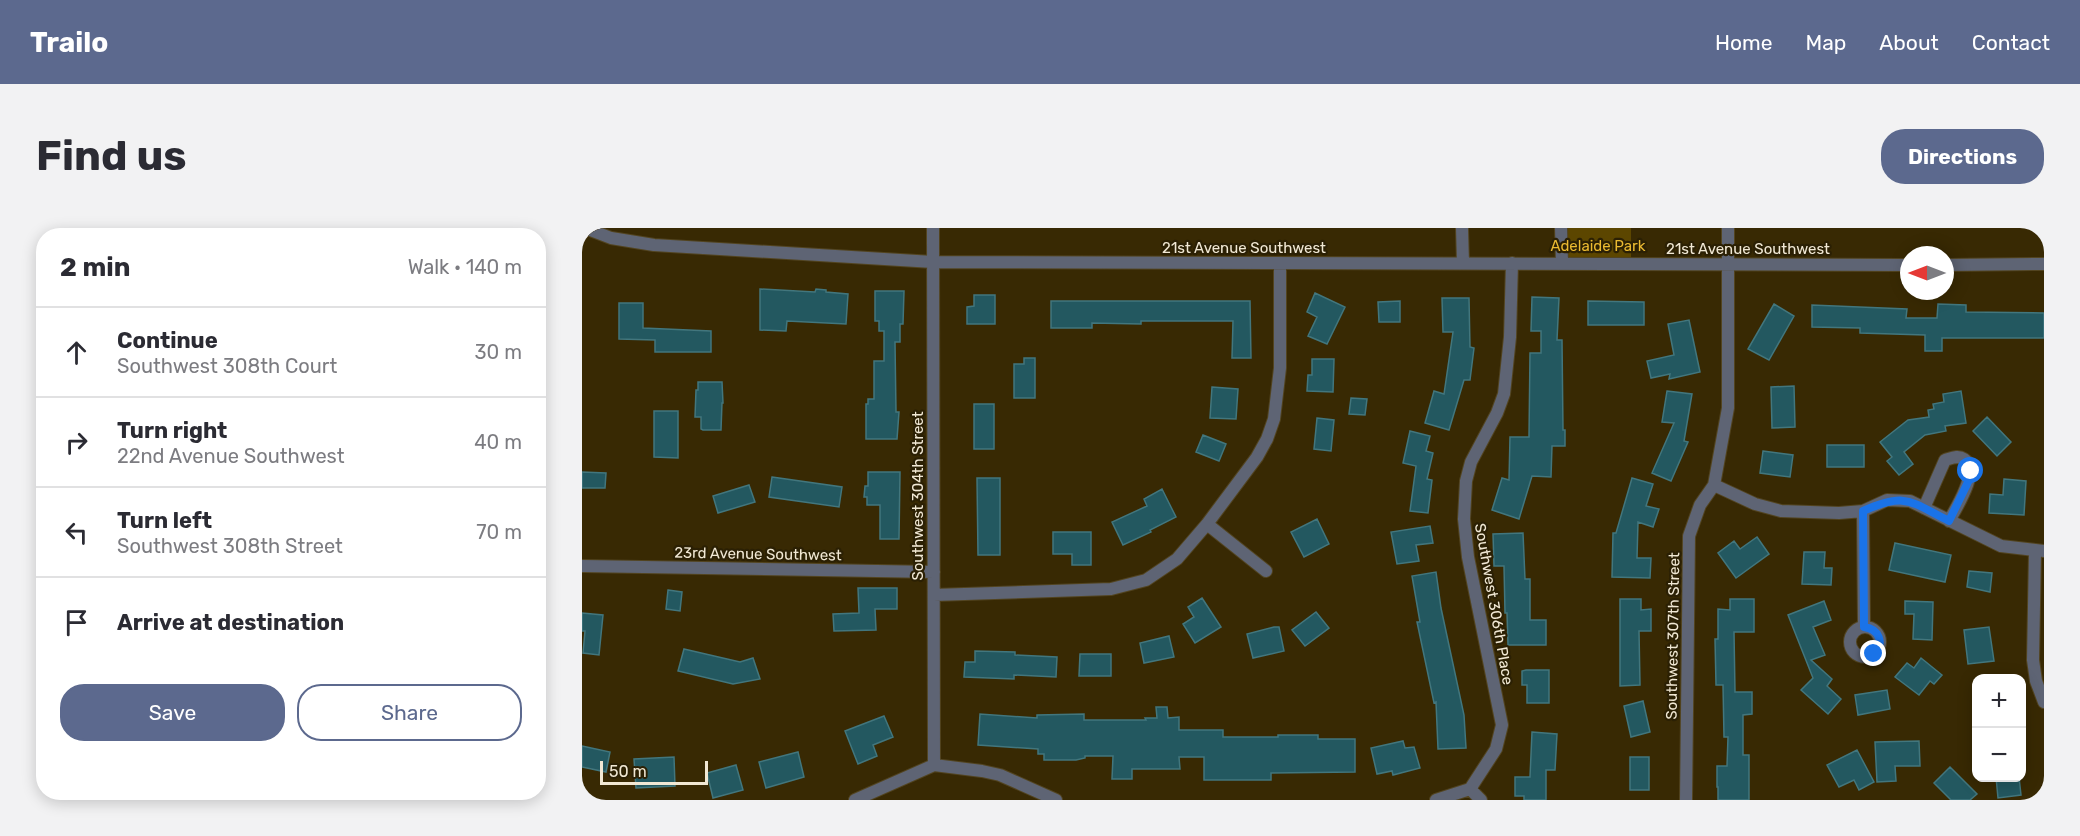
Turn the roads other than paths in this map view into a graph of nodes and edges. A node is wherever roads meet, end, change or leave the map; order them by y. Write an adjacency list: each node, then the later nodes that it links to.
1 (933, 228): 6 (street, Southwest 304th Street)
2 (1462, 228): 8 (street)
3 (1562, 228): 10 (street)
4 (1728, 228): 14 (street, Southwest 307th Street)
5 (584, 229): 6 (street, 21st Avenue Southwest)
6 (933, 262): 7 (street, 21st Avenue Southwest); 22 (street, Southwest 304th Street)
7 (1280, 263): 8 (street, 21st Avenue Southwest); 19 (street)
8 (1462, 263): 9 (street, 21st Avenue Southwest)
9 (1512, 263): 10 (street, 21st Avenue Southwest); 28 (street, Southwest 306th Place)
10 (1562, 263): 14 (street, 21st Avenue Southwest)
11 (2044, 264): 13 (street)
12 (1900, 265): 14 (street, 21st Avenue Southwest)
13 (1954, 265)
14 (1727, 266): 15 (street, Southwest 307th Street)
15 (1714, 485): 17 (street); 33 (street, Southwest 307th Street)
16 (1924, 508): 17 (street); 18 (street); 18 (street)
17 (1863, 511): 25 (street)
18 (1949, 521): 20 (street)
19 (1207, 524): 23 (street); 24 (street)
20 (2039, 551): 26 (street)
21 (582, 566): 22 (street, 23rd Avenue Southwest)
22 (933, 572): 24 (street, Southwest 304th Street)
23 (1266, 572)
24 (933, 596): 27 (street, Southwest 304th Street)
25 (1864, 627)
26 (2044, 702)
27 (934, 765): 29 (street); 30 (street)
28 (1470, 789): 31 (street); 32 (street)
29 (855, 800)
30 (1056, 800)
31 (1436, 800)
32 (1481, 800)
33 (1686, 800)

